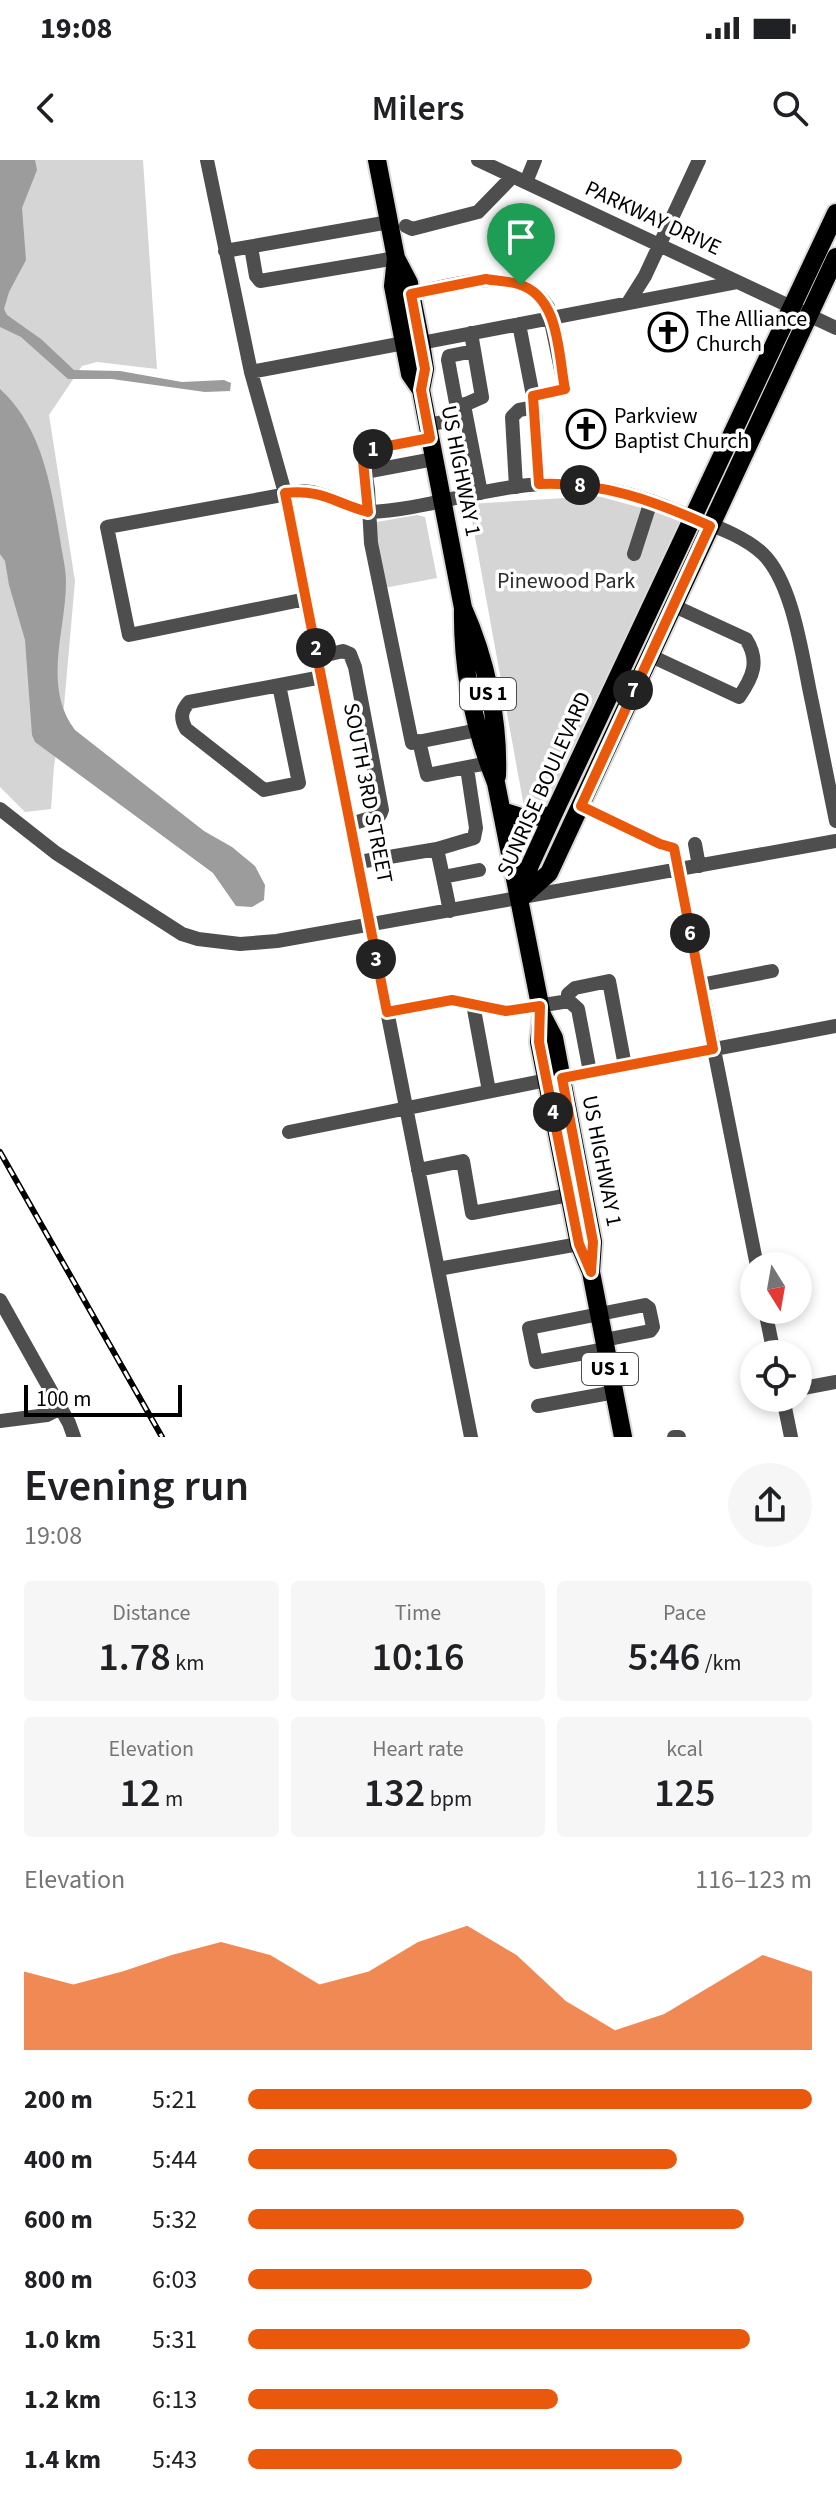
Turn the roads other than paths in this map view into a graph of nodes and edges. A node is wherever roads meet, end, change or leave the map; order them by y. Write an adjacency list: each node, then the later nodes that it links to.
1 (207, 160): 11 (street, SOUTH 3RD STREET)
2 (377, 160): 8 (main road, US HIGHWAY 1 / US 1)
3 (478, 160): 6 (street, PARKWAY DRIVE)
4 (535, 160): 6 (street)
5 (699, 160): 9 (street)
6 (520, 179): 8 (street); 9 (street, PARKWAY DRIVE)
7 (836, 213): 17 (main road, SUNRISE BOULEVARD)
8 (395, 226): 10 (street); 13 (main road, US HIGHWAY 1 / US 1)
9 (659, 246): 14 (street, PARKWAY DRIVE); 16 (street)
10 (251, 247): 11 (street); 13 (street)
11 (225, 251): 24 (street, SOUTH 3RD STREET)
12 (836, 257): 17 (main road, SUNRISE BOULEVARD)
13 (396, 258): 15 (main road, US HIGHWAY 1 / US 1); 22 (main road, US HIGHWAY 1 / US 1)
14 (738, 282): 16 (street); 17 (street, PARKWAY DRIVE)
15 (411, 294): 18 (street); 22 (main road, US HIGHWAY 1 / US 1)
16 (628, 303): 18 (street)
17 (801, 312): 20 (street, PARKWAY DRIVE); 37 (main road, SUNRISE BOULEVARD); 38 (main road, SUNRISE BOULEVARD)
18 (552, 318): 19 (street); 25 (street)
19 (519, 324): 21 (street); 25 (street)
20 (836, 328)
21 (471, 333): 22 (street); 23 (street)
22 (412, 343): 24 (street); 27 (main road, US HIGHWAY 1 / US 1)
23 (474, 351): 26 (street); 26 (street)
24 (251, 372): 32 (street, SOUTH 3RD STREET)
25 (533, 403): 30 (street); 31 (street)
26 (465, 411): 27 (street); 33 (street)
27 (429, 432): 28 (main road, US HIGHWAY 1 / US 1); 29 (street)
28 (434, 459): 29 (street); 34 (main road, US HIGHWAY 1 / US 1)
29 (365, 472): 36 (street)
30 (539, 484): 31 (street); 35 (street)
31 (516, 487): 33 (street)
32 (285, 493): 36 (street); 40 (street, SOUTH 3RD STREET); 40 (street)
33 (481, 493): 34 (street)
34 (442, 500): 36 (street); 42 (main road, US HIGHWAY 1 / US 1)
35 (651, 501): 37 (street); 39 (street)
36 (368, 512): 48 (street)
37 (692, 518): 38 (street); 56 (main road, SUNRISE BOULEVARD)
38 (710, 526): 41 (main road, SUNRISE BOULEVARD); 49 (street)
39 (634, 554)
40 (306, 599): 44 (street, SOUTH 3RD STREET)
41 (672, 605): 43 (main road, SUNRISE BOULEVARD); 43 (street)
42 (463, 608): 47 (main road, US HIGHWAY 1 / US 1); 52 (main road, US HIGHWAY 1 / US 1)
43 (649, 655): 53 (main road, SUNRISE BOULEVARD)
44 (318, 657): 45 (street, SOUTH 3RD STREET); 58 (street)
45 (322, 677): 46 (street); 58 (street, SOUTH 3RD STREET)
46 (279, 685): 46 (street)
47 (478, 730): 48 (street); 50 (main road, US HIGHWAY 1 / US 1)
48 (419, 741): 51 (street)
49 (829, 749): 57 (street)
50 (488, 763): 51 (street); 52 (main road, US HIGHWAY 1 / US 1)
51 (467, 768): 61 (street)
52 (496, 783): 55 (main road, US HIGHWAY 1 / US 1)
53 (581, 806): 65 (street); 67 (main road, SUNRISE BOULEVARD)
54 (0, 809): 69 (street)
55 (502, 811): 56 (main road); 67 (main road, US HIGHWAY 1 / US 1)
56 (553, 815): 67 (main road, SUNRISE BOULEVARD)
57 (836, 821)
58 (351, 824): 62 (street, SOUTH 3RD STREET)
59 (836, 841): 63 (street)
60 (695, 844): 63 (street)
61 (437, 849): 62 (street); 66 (street)
62 (359, 862): 69 (street, SOUTH 3RD STREET)
63 (699, 866): 65 (street)
64 (479, 870): 66 (street)
65 (678, 870): 67 (street); 71 (street)
66 (443, 877): 68 (street)
67 (520, 899): 68 (street); 74 (main road, US HIGHWAY 1 / US 1)
68 (450, 911): 69 (street)
69 (370, 926): 75 (street, SOUTH 3RD STREET)
70 (772, 971): 71 (street)
71 (700, 985): 77 (street)
72 (569, 1001): 74 (street); 78 (street); 79 (street)
73 (473, 1004): 74 (street); 75 (street); 81 (street)
74 (541, 1010): 80 (main road, US HIGHWAY 1 / US 1)
75 (387, 1012): 82 (street, SOUTH 3RD STREET)
76 (836, 1026): 77 (street)
77 (713, 1049): 78 (street); 87 (street)
78 (625, 1066): 79 (street)
79 (590, 1072): 80 (street)
80 (555, 1079): 81 (street); 85 (main road, US HIGHWAY 1 / US 1); 89 (main road, US HIGHWAY 1 / US 1)
81 (489, 1091): 82 (street)
82 (405, 1107): 83 (street); 84 (street, SOUTH 3RD STREET)
83 (289, 1132)
84 (418, 1170): 85 (street); 88 (street, SOUTH 3RD STREET)
85 (569, 1195): 86 (main road, US HIGHWAY 1 / US 1)
86 (579, 1244): 88 (street); 89 (main road, US HIGHWAY 1 / US 1)
87 (754, 1252)
88 (438, 1269): 101 (street, SOUTH 3RD STREET)
89 (591, 1272): 91 (main road, US HIGHWAY 1 / US 1)
90 (0, 1300): 97 (street)
91 (600, 1314): 92 (main road, US HIGHWAY 1 / US 1); 92 (street); 92 (street)
92 (605, 1344): 95 (main road, US HIGHWAY 1 / US 1)
93 (836, 1382): 94 (street)
94 (812, 1386)
95 (615, 1392): 96 (street); 102 (main road, US HIGHWAY 1 / US 1)
96 (538, 1406)
97 (61, 1408): 99 (street); 100 (street)
98 (786, 1412): 103 (street)
99 (0, 1421)
100 (74, 1437)
101 (471, 1437)
102 (623, 1437)
103 (791, 1437)

